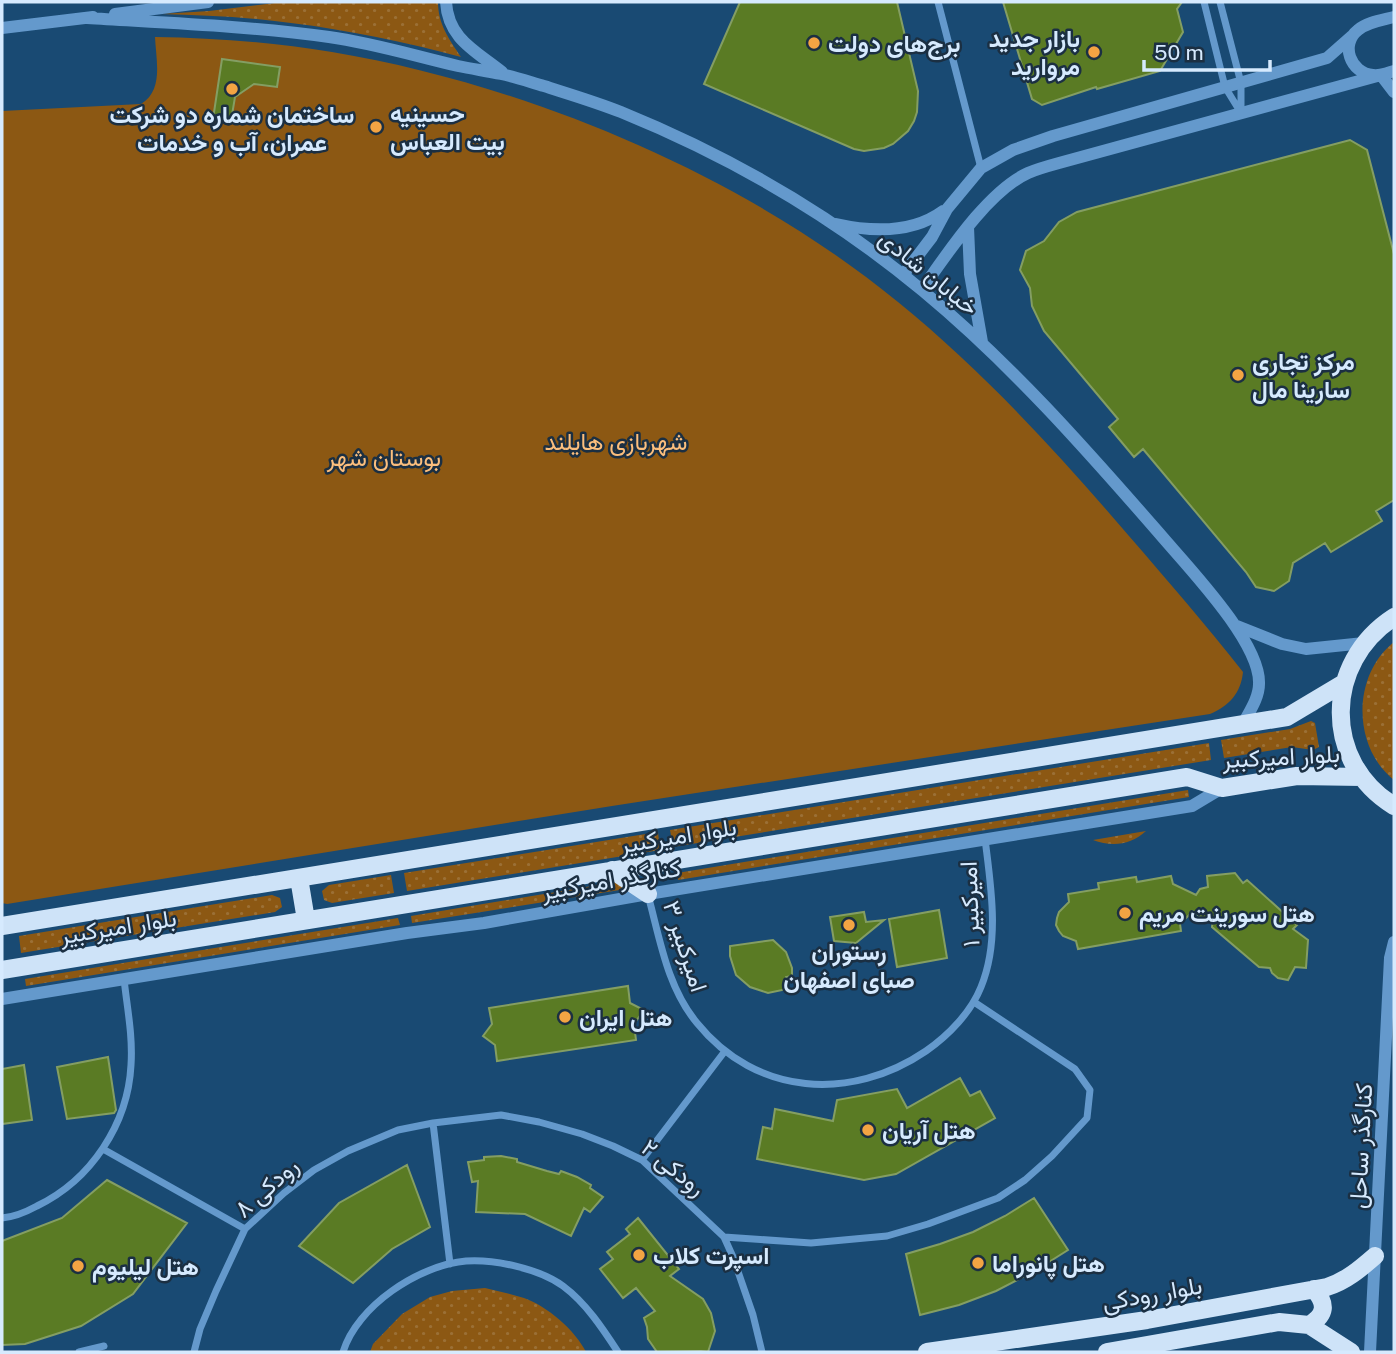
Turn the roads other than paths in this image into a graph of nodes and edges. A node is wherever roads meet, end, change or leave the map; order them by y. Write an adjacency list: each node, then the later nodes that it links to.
1 (208, 2): 7 (street)
2 (446, 2): 11 (street, خیابان شادی)
3 (938, 2): 16 (street)
4 (1204, 2): 13 (street)
5 (1220, 2): 12 (street)
6 (1394, 17): 9 (street)
7 (87, 18): 8 (street); 11 (street, خیابان شادی)
8 (2, 28)
9 (1352, 36): 10 (street); 12 (street)
10 (1388, 73): 14 (street); 15 (street)
11 (505, 75): 18 (street, خیابان شادی)
12 (1241, 83): 13 (street); 15 (street)
13 (1225, 87): 15 (street); 16 (street)
14 (1394, 92)
15 (1241, 113): 19 (street)
16 (981, 168): 17 (street)
17 (947, 209): 18 (street); 20 (street)
18 (831, 222): 22 (street, خیابان شادی)
19 (968, 228): 21 (street); 24 (street)
20 (932, 237): 21 (street); 22 (street)
21 (948, 252): 23 (street)
22 (903, 275): 23 (street, خیابان شادی)
23 (922, 289): 24 (street, خیابان شادی)
24 (982, 342): 26 (street, خیابان شادی)
25 (1394, 617): 27 (main road)
26 (1237, 626): 27 (street, خیابان شادی); 29 (street, خیابان شادی)
27 (1364, 643): 28 (main road)
28 (1344, 683): 29 (main road, بلوار امیرکبیر); 30 (main road)
29 (1243, 724): 35 (main road, بلوار امیرکبیر)
30 (1362, 777): 31 (main road, بلوار امیرکبیر); 32 (main road)
31 (1222, 788): 33 (street, کنارگذر امیرکبیر); 34 (main road, بلوار امیرکبیر)
32 (1394, 806)
33 (985, 839): 36 (street, کنارگذر امیرکبیر); 43 (street, امیرکبیر ۱)
34 (612, 870): 36 (main road); 37 (main road, بلوار امیرکبیر)
35 (299, 878): 37 (main road); 38 (main road, بلوار امیرکبیر)
36 (648, 894): 41 (street, کنارگذر امیرکبیر); 44 (street, امیرکبیر ۳)
37 (306, 920): 40 (main road, بلوار امیرکبیر)
38 (2, 926)
39 (1394, 942): 52 (street, کنارگذر ساحل)
40 (2, 970)
41 (124, 979): 42 (street, کنارگذر امیرکبیر); 47 (street)
42 (2, 999)
43 (974, 1002): 45 (street, امیرکبیر ۱); 51 (street)
44 (725, 1051): 45 (street, امیرکبیر ۳); 48 (street)
45 (871, 1078)
46 (433, 1123): 48 (street, رودکی ۲); 50 (street, رودکی ۸); 53 (street)
47 (103, 1149): 49 (street); 50 (street)
48 (642, 1160): 51 (street, رودکی ۲)
49 (5, 1218)
50 (245, 1228): 58 (street, رودکی ۸)
51 (724, 1237): 61 (street, رودکی ۲)
52 (1375, 1256): 54 (main road, بلوار رودکی); 65 (street, کنارگذر ساحل)
53 (450, 1264): 59 (street); 60 (street)
54 (1314, 1289): 55 (main road); 62 (main road, بلوار رودکی)
55 (1309, 1325): 63 (main road, بلوار رودکی); 64 (main road, بلوار رودکی)
56 (104, 1346): 57 (street)
57 (79, 1352)
58 (194, 1352)
59 (343, 1352)
60 (618, 1352)
61 (762, 1352)
62 (927, 1352)
63 (1107, 1352)
64 (1351, 1352)
65 (1370, 1352)

